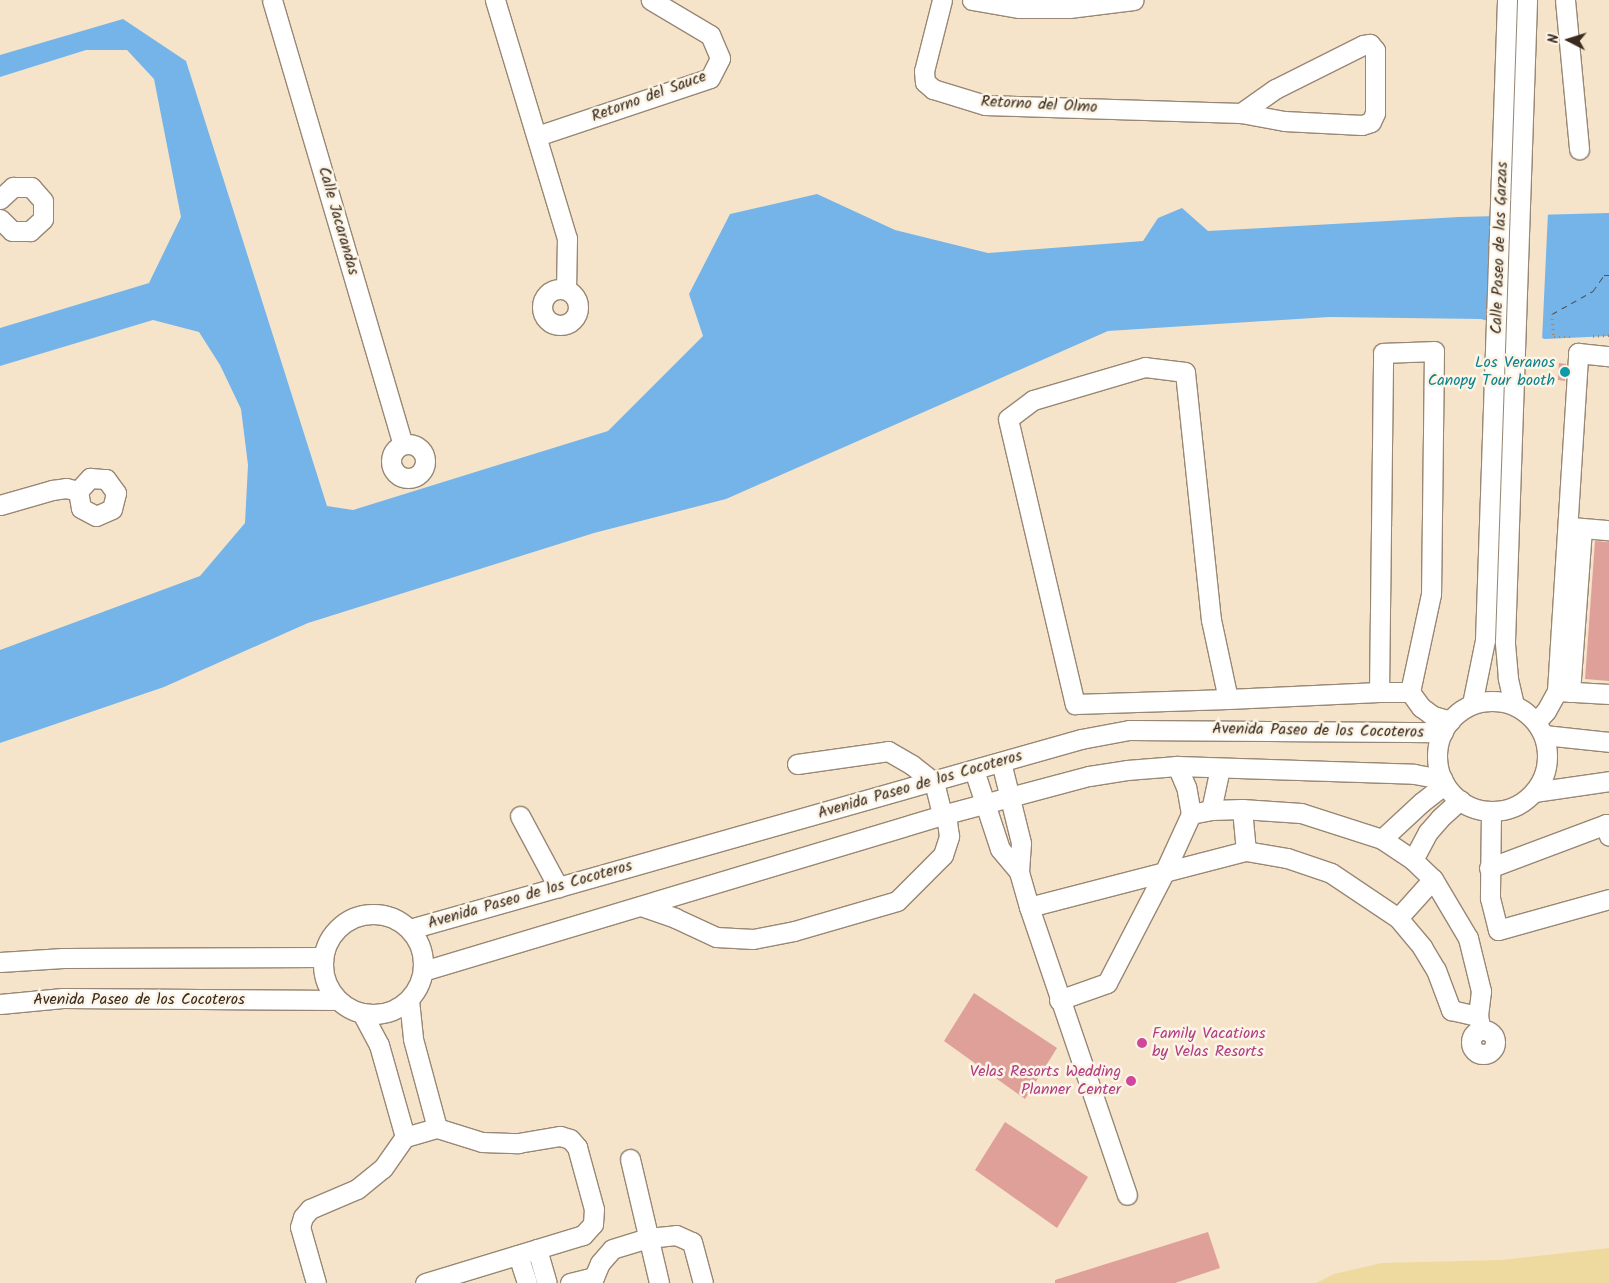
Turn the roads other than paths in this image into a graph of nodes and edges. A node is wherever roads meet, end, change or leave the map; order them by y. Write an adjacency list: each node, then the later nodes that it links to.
1 (272, 0): 18 (street, Calle Jacarandas)
2 (495, 0): 11 (street)
3 (651, 0): 11 (street, Retorno del Sauce)
4 (942, 0): 10 (street, Retorno del Olmo)
5 (972, 0): 6 (street)
6 (1134, 0)
7 (1507, 0): 13 (street, Calle Paseo de las Garzas)
8 (1527, 0): 13 (street, Calle Paseo de las Garzas)
9 (1565, 0): 12 (street)
10 (1241, 113): 10 (street, Retorno del Olmo)
11 (537, 136): 16 (street)
12 (1579, 149)
13 (1511, 192): 28 (street, Calle Paseo de las Garzas); 29 (street, Calle Paseo de las Garzas)
14 (0, 199): 15 (street)
15 (0, 219)
16 (566, 288)
17 (1609, 356): 21 (street)
18 (402, 443)
19 (78, 491): 20 (street)
20 (0, 504)
21 (1575, 528): 22 (street); 25 (street)
22 (1609, 530)
23 (1379, 692): 24 (street); 24 (street); 27 (street)
24 (1410, 692): 30 (street)
25 (1564, 692): 26 (street); 31 (street)
26 (1609, 694)
27 (1228, 699): 27 (street)
28 (1472, 704): 29 (street); 30 (street)
29 (1514, 704): 31 (street)
30 (1446, 726): 33 (street, Avenida Paseo de los Cocoteros); 39 (street, Avenida Paseo de los Cocoteros)
31 (1540, 728): 32 (street); 41 (street)
32 (1609, 742)
33 (1001, 762): 37 (street, Avenida Paseo de los Cocoteros); 42 (street)
34 (797, 764): 38 (street)
35 (1177, 766): 36 (street); 42 (street); 48 (street)
36 (1220, 768): 39 (street); 46 (street)
37 (974, 770): 38 (street, Avenida Paseo de los Cocoteros); 44 (street)
38 (934, 782): 49 (street); 59 (street, Avenida Paseo de los Cocoteros)
39 (1444, 782): 43 (street); 52 (street)
40 (1609, 782): 41 (street)
41 (1534, 792): 47 (street)
42 (1010, 796): 44 (street); 56 (street)
43 (1460, 800): 47 (street); 54 (street)
44 (984, 804): 49 (street); 56 (street)
45 (1242, 809): 46 (street); 52 (street); 53 (street)
46 (1211, 810): 48 (street)
47 (1490, 811): 55 (street)
48 (1191, 814): 57 (street)
49 (944, 815): 61 (street); 61 (street)
50 (520, 816): 59 (street)
51 (1609, 836): 55 (street)
52 (1382, 839): 54 (street)
53 (1246, 851): 57 (street); 63 (street)
54 (1413, 860): 58 (street)
55 (1489, 868): 60 (street)
56 (1020, 872): 62 (street)
57 (1164, 873): 62 (street); 70 (street)
58 (1432, 879): 63 (street); 63 (street)
59 (558, 887): 64 (street, Avenida Paseo de los Cocoteros)
60 (1609, 898)
61 (641, 906): 67 (street)
62 (1030, 907): 70 (street)
63 (1398, 918)
64 (410, 929): 65 (street, Avenida Paseo de los Cocoteros); 67 (street, Avenida Paseo de los Cocoteros)
65 (323, 957): 66 (street); 68 (street, Avenida Paseo de los Cocoteros)
66 (0, 962)
67 (423, 971): 69 (street)
68 (338, 1000): 71 (street, Avenida Paseo de los Cocoteros); 72 (street, Avenida Paseo de los Cocoteros)
69 (409, 1000): 72 (street); 73 (street)
70 (1059, 1000): 76 (street)
71 (0, 1004)
72 (362, 1013): 74 (street)
73 (437, 1128): 74 (street); 78 (street)
74 (405, 1137): 81 (street)
75 (630, 1159): 77 (street)
76 (1127, 1195)
77 (648, 1238): 80 (street); 86 (street); 87 (street)
78 (537, 1249): 79 (street); 84 (street)
79 (518, 1255): 82 (street); 83 (street)
80 (595, 1280): 85 (street)
81 (316, 1283)
82 (425, 1283)
83 (527, 1283)
84 (547, 1283)
85 (570, 1283)
86 (659, 1283)
87 (703, 1283)

